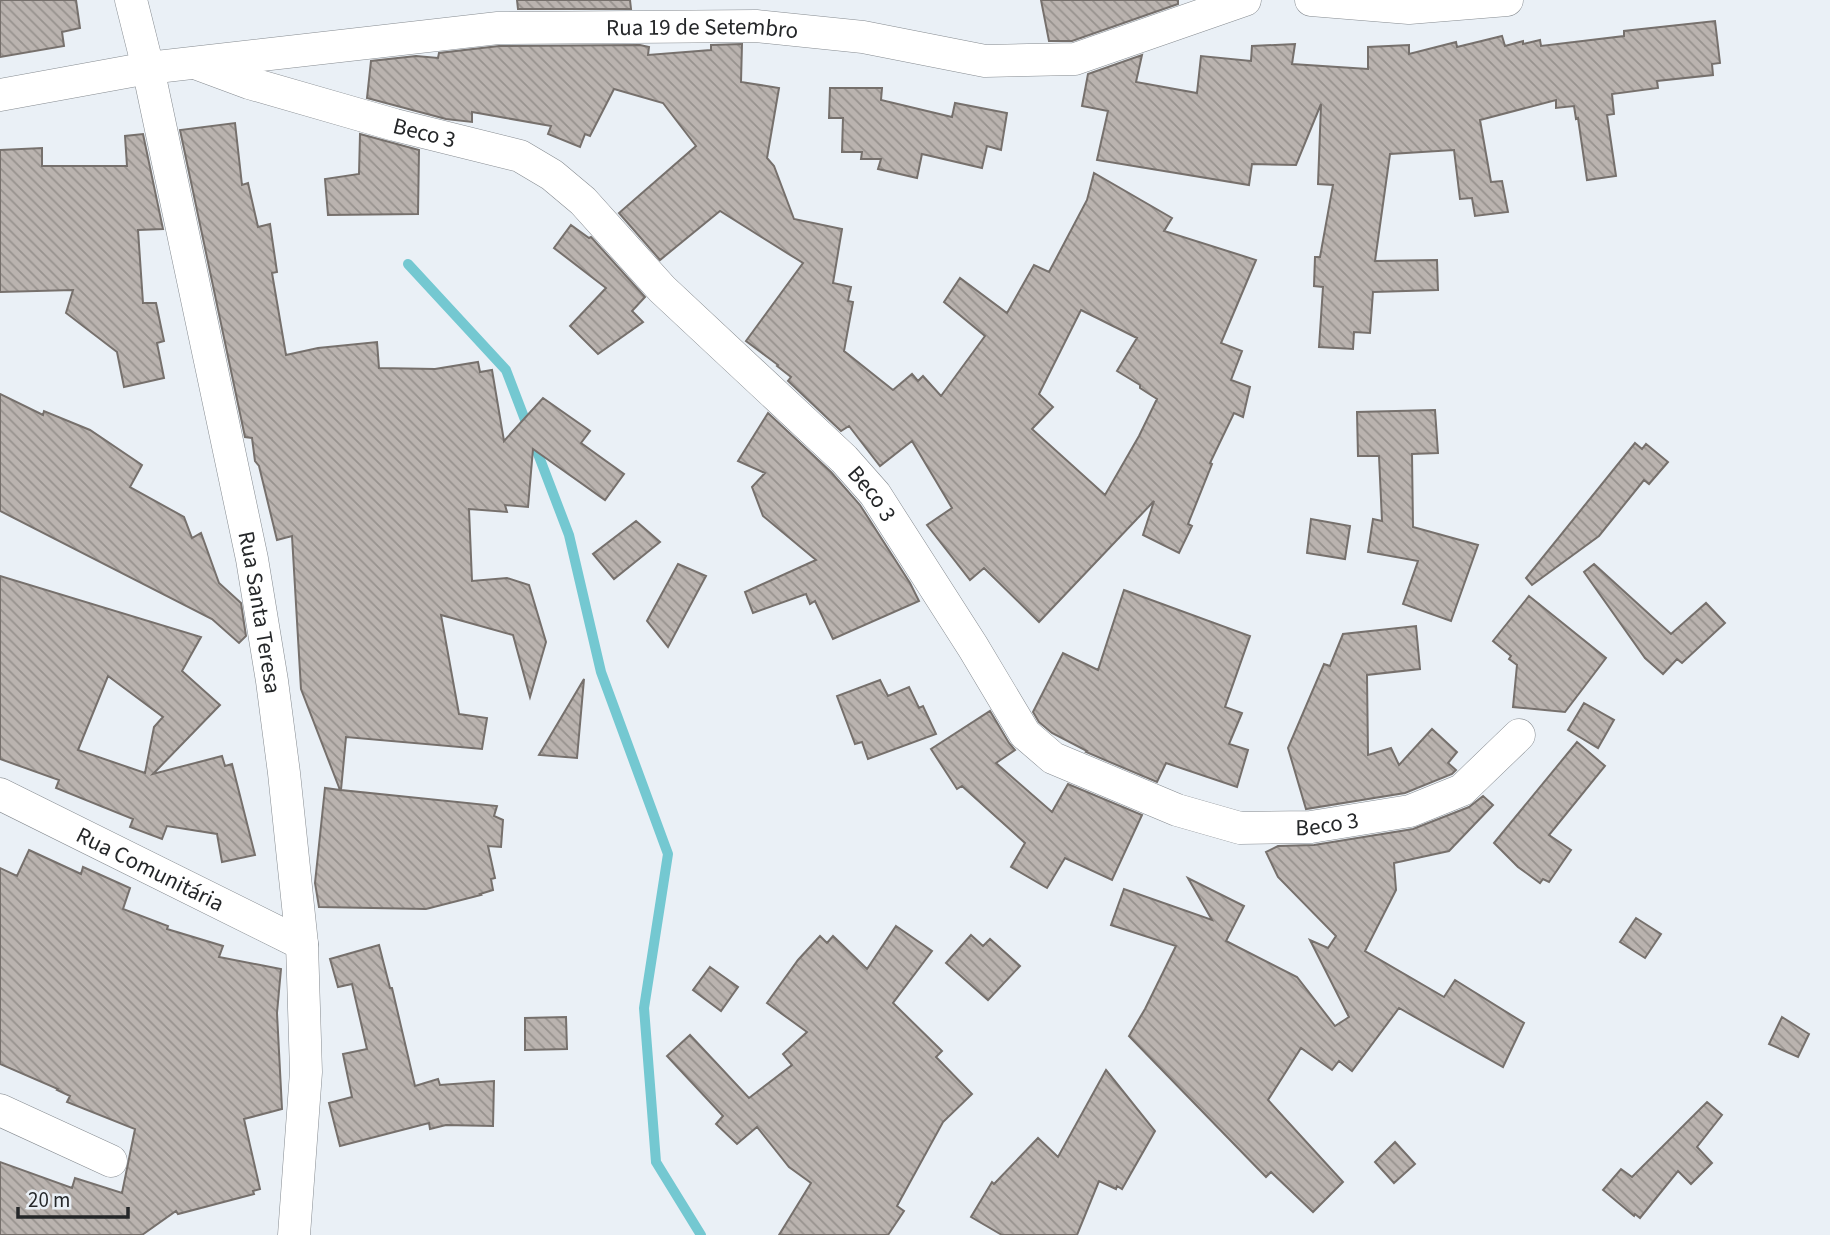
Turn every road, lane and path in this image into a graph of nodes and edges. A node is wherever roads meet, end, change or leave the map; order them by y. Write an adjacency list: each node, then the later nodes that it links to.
1 (131, 0): 6 (street, Rua Santa Teresa)
2 (1245, 0): 5 (street, Rua 19 de Setembro)
3 (1311, 0): 4 (street)
4 (1507, 0)
5 (195, 63): 6 (street, Rua 19 de Setembro); 8 (street, Beco 3)
6 (148, 68): 7 (street, Rua 19 de Setembro); 10 (street, Rua Santa Teresa)
7 (0, 94)
8 (1519, 735)
9 (0, 794): 10 (street, Rua Comunitária)
10 (302, 944): 13 (street, Rua Santa Teresa)
11 (0, 1110): 12 (street)
12 (111, 1161)
13 (294, 1235)

